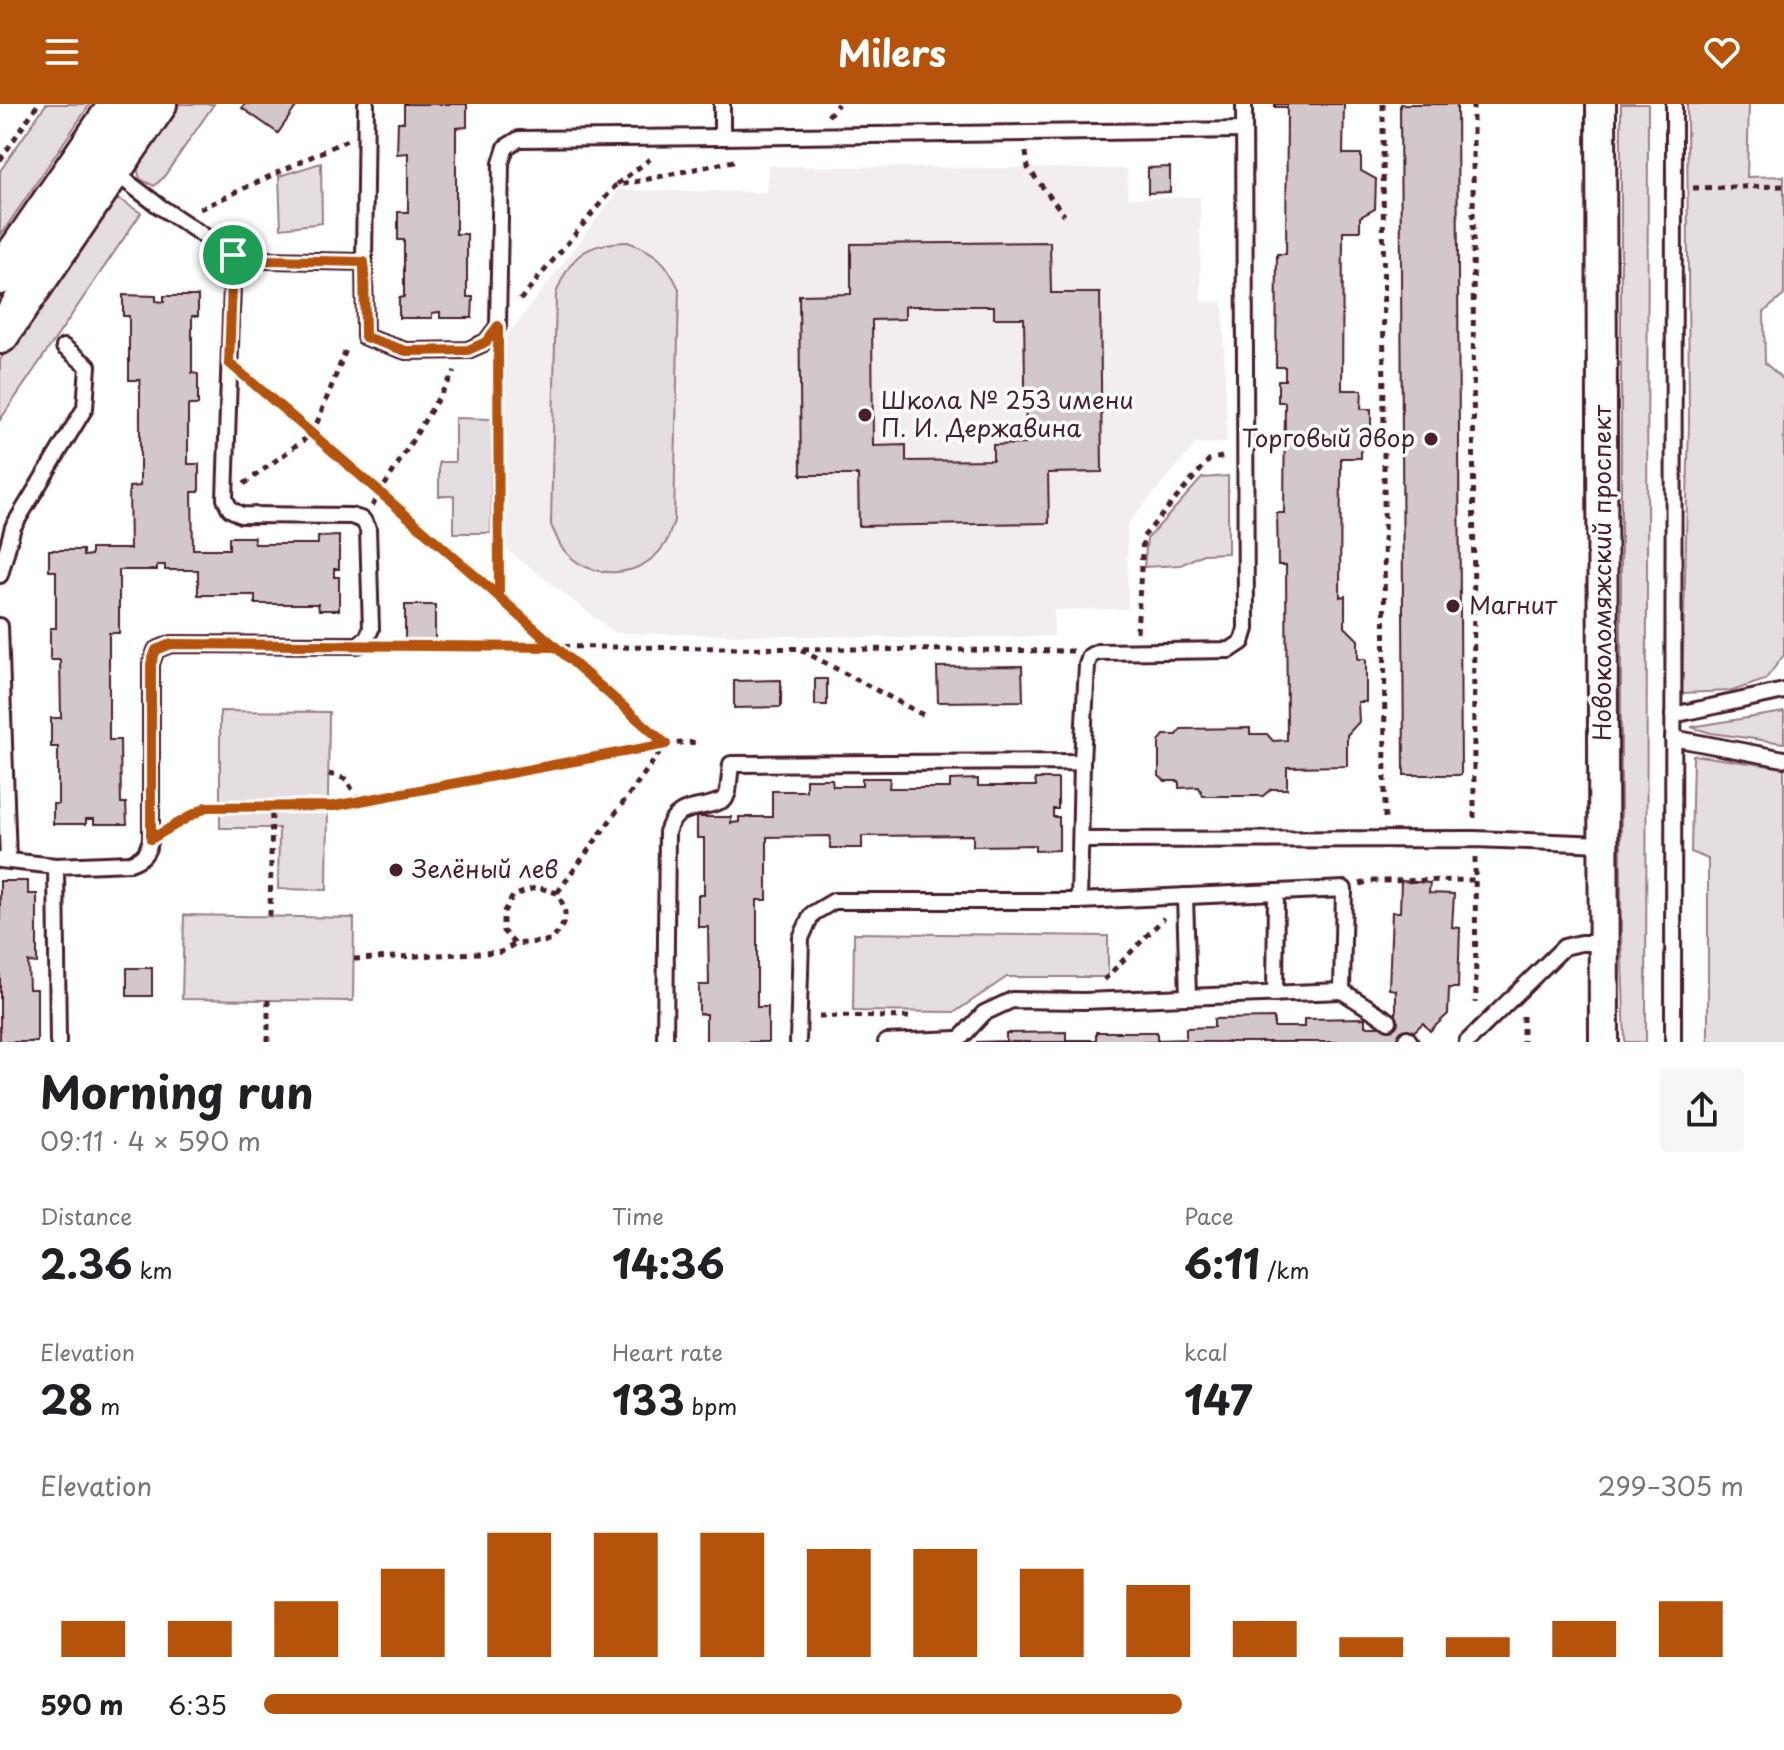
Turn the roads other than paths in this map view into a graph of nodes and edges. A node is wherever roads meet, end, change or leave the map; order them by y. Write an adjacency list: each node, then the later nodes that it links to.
1 (118, 104): 10 (street)
2 (158, 104): 10 (street)
3 (366, 104): 12 (lane)
4 (722, 104): 9 (lane)
5 (1244, 104): 8 (lane)
6 (1601, 104): 24 (street, Новоколомяжский проспект)
7 (1674, 104): 19 (lane)
8 (1244, 130): 9 (lane); 22 (lane)
9 (722, 137): 12 (lane)
10 (99, 161): 11 (lane); 13 (street); 14 (street)
11 (233, 255): 12 (lane); 26 (lane)
12 (364, 262)
13 (0, 276)
14 (0, 335)
15 (64, 347): 16 (lane)
16 (0, 575)
17 (0, 626): 25 (lane)
18 (1784, 691): 19 (lane)
19 (1673, 715): 20 (lane)
20 (1673, 738): 21 (lane); 42 (lane)
21 (1784, 759)
22 (1082, 762): 23 (lane); 38 (lane)
23 (1081, 840): 24 (lane); 29 (lane)
24 (1604, 844): 30 (street, Новоколомяжский проспект)
25 (4, 860): 26 (lane)
26 (56, 866): 37 (lane)
27 (1276, 892): 28 (lane); 31 (lane); 32 (lane)
28 (1185, 896): 29 (lane); 33 (lane)
29 (1079, 901): 39 (lane)
30 (1604, 943): 35 (lane); 41 (street, Новоколомяжский проспект)
31 (1342, 991): 32 (lane); 34 (lane)
32 (1275, 994): 33 (lane)
33 (1188, 997): 36 (lane)
34 (1389, 1021)
35 (1471, 1037)
36 (957, 1041): 40 (lane)
37 (58, 1042)
38 (665, 1042)
39 (798, 1042)
40 (886, 1042)
41 (1604, 1042)
42 (1673, 1042)

